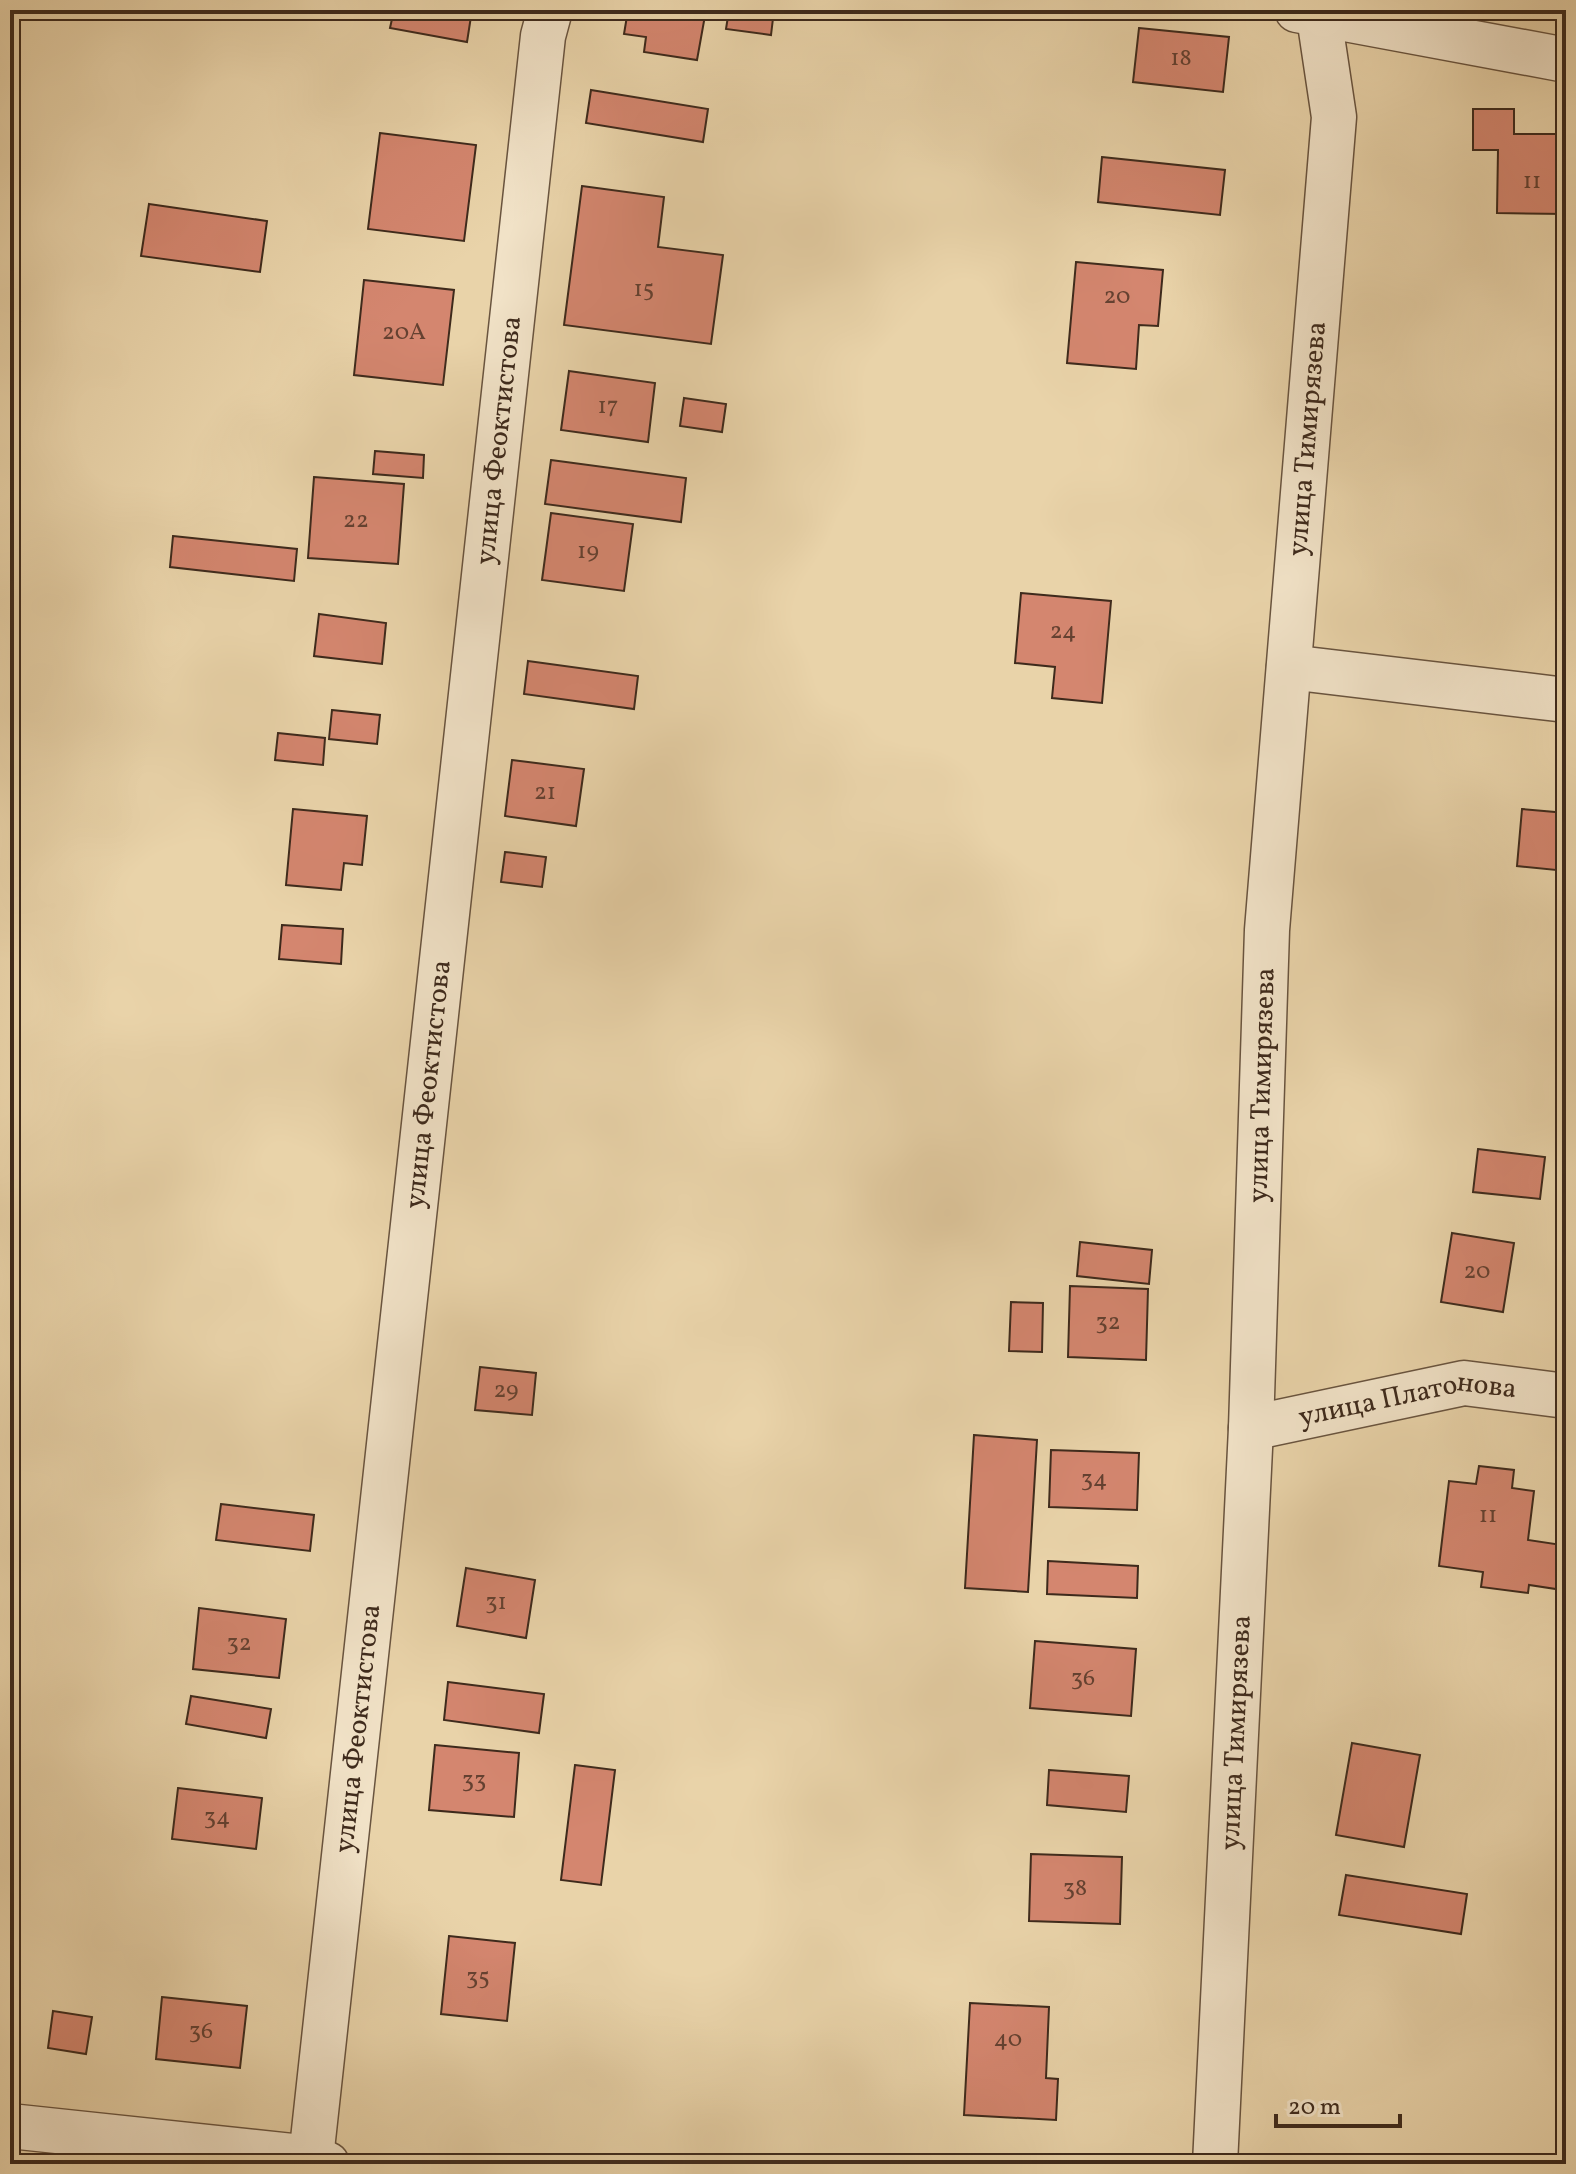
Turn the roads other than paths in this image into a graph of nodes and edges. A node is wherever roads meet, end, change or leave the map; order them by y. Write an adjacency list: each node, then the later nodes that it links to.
1 (550, 10): 9 (street, улица Феоктистова)
2 (1311, 11): 3 (street); 4 (street, улица Тимирязева)
3 (1566, 60)
4 (1289, 667): 5 (street); 7 (street, улица Тимирязева)
5 (1566, 700)
6 (1566, 1396): 7 (street, улица Платонова)
7 (1251, 1428): 10 (street, улица Тимирязева)
8 (10, 2126): 9 (street)
9 (319, 2161)
10 (1215, 2164)

